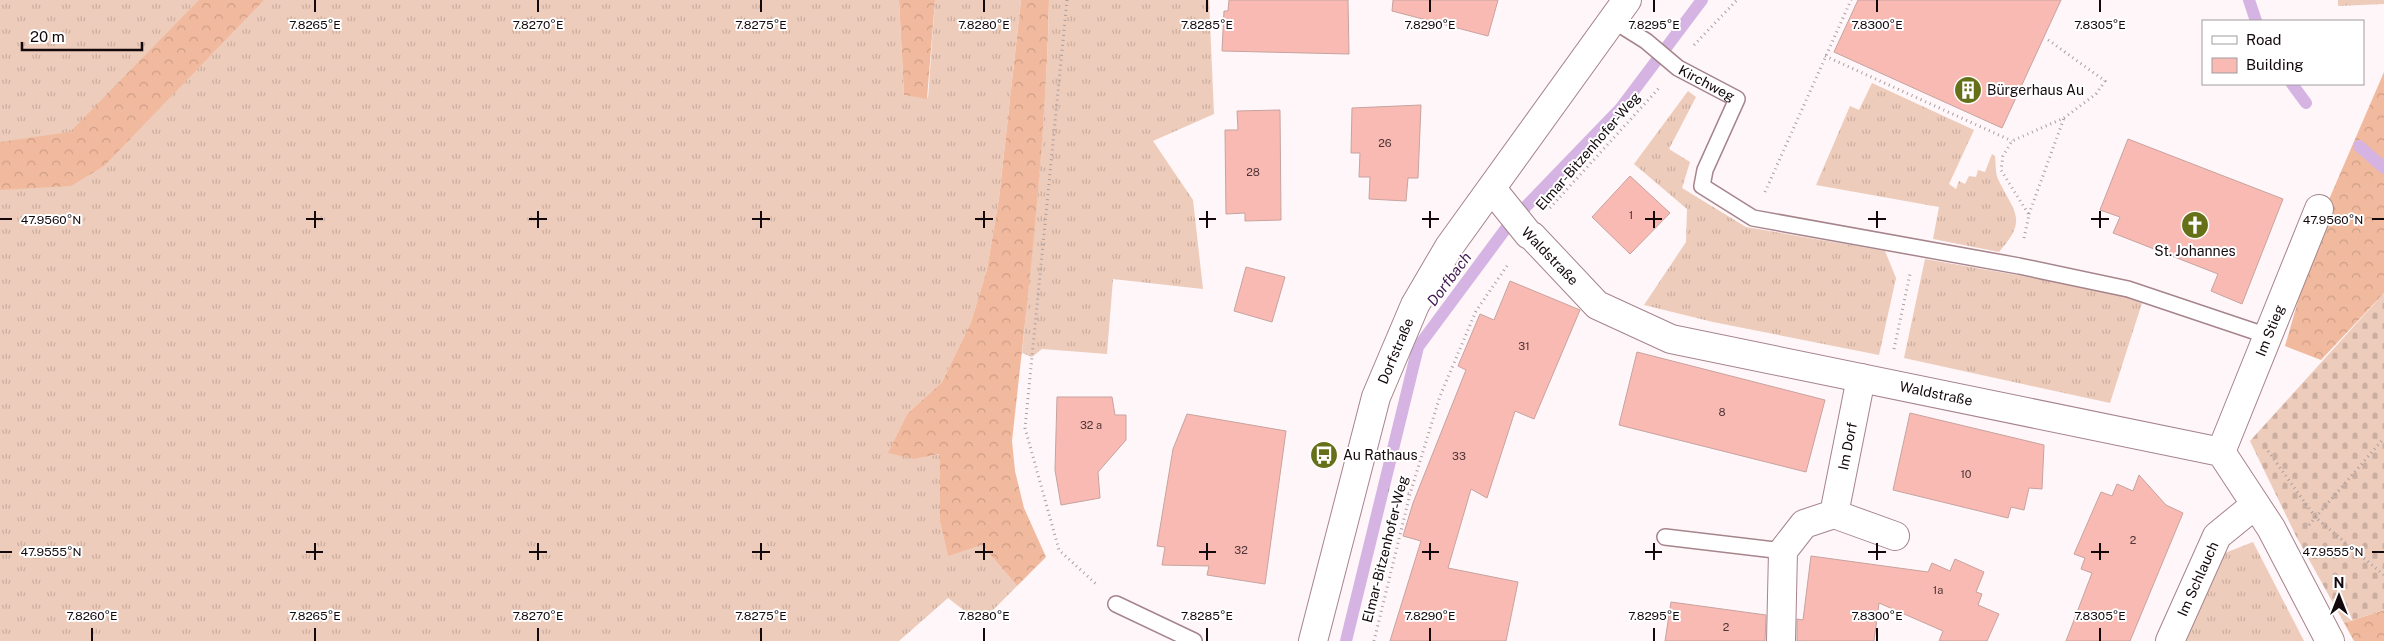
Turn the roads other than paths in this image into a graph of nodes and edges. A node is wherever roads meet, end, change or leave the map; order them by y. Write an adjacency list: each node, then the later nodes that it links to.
1 (1621, 10): 2 (street, Dorfstraße); 4 (lane, Kirchweg)
2 (1497, 196): 5 (street, Waldstraße); 14 (street, Dorfstraße)
3 (2319, 209): 4 (street, Im Stieg)
4 (2268, 336): 6 (street, Im Stieg)
5 (1861, 378): 6 (street, Waldstraße); 8 (street, Im Dorf)
6 (2221, 452): 7 (street)
7 (2255, 504): 16 (street, Im Schlauch); 17 (street)
8 (1834, 514): 9 (street); 11 (street)
9 (1895, 536)
10 (1665, 537): 11 (lane)
11 (1783, 551): 15 (street)
12 (1116, 604): 13 (lane)
13 (1194, 641)
14 (1313, 641)
15 (1781, 641)
16 (2170, 641)
17 (2330, 641)

